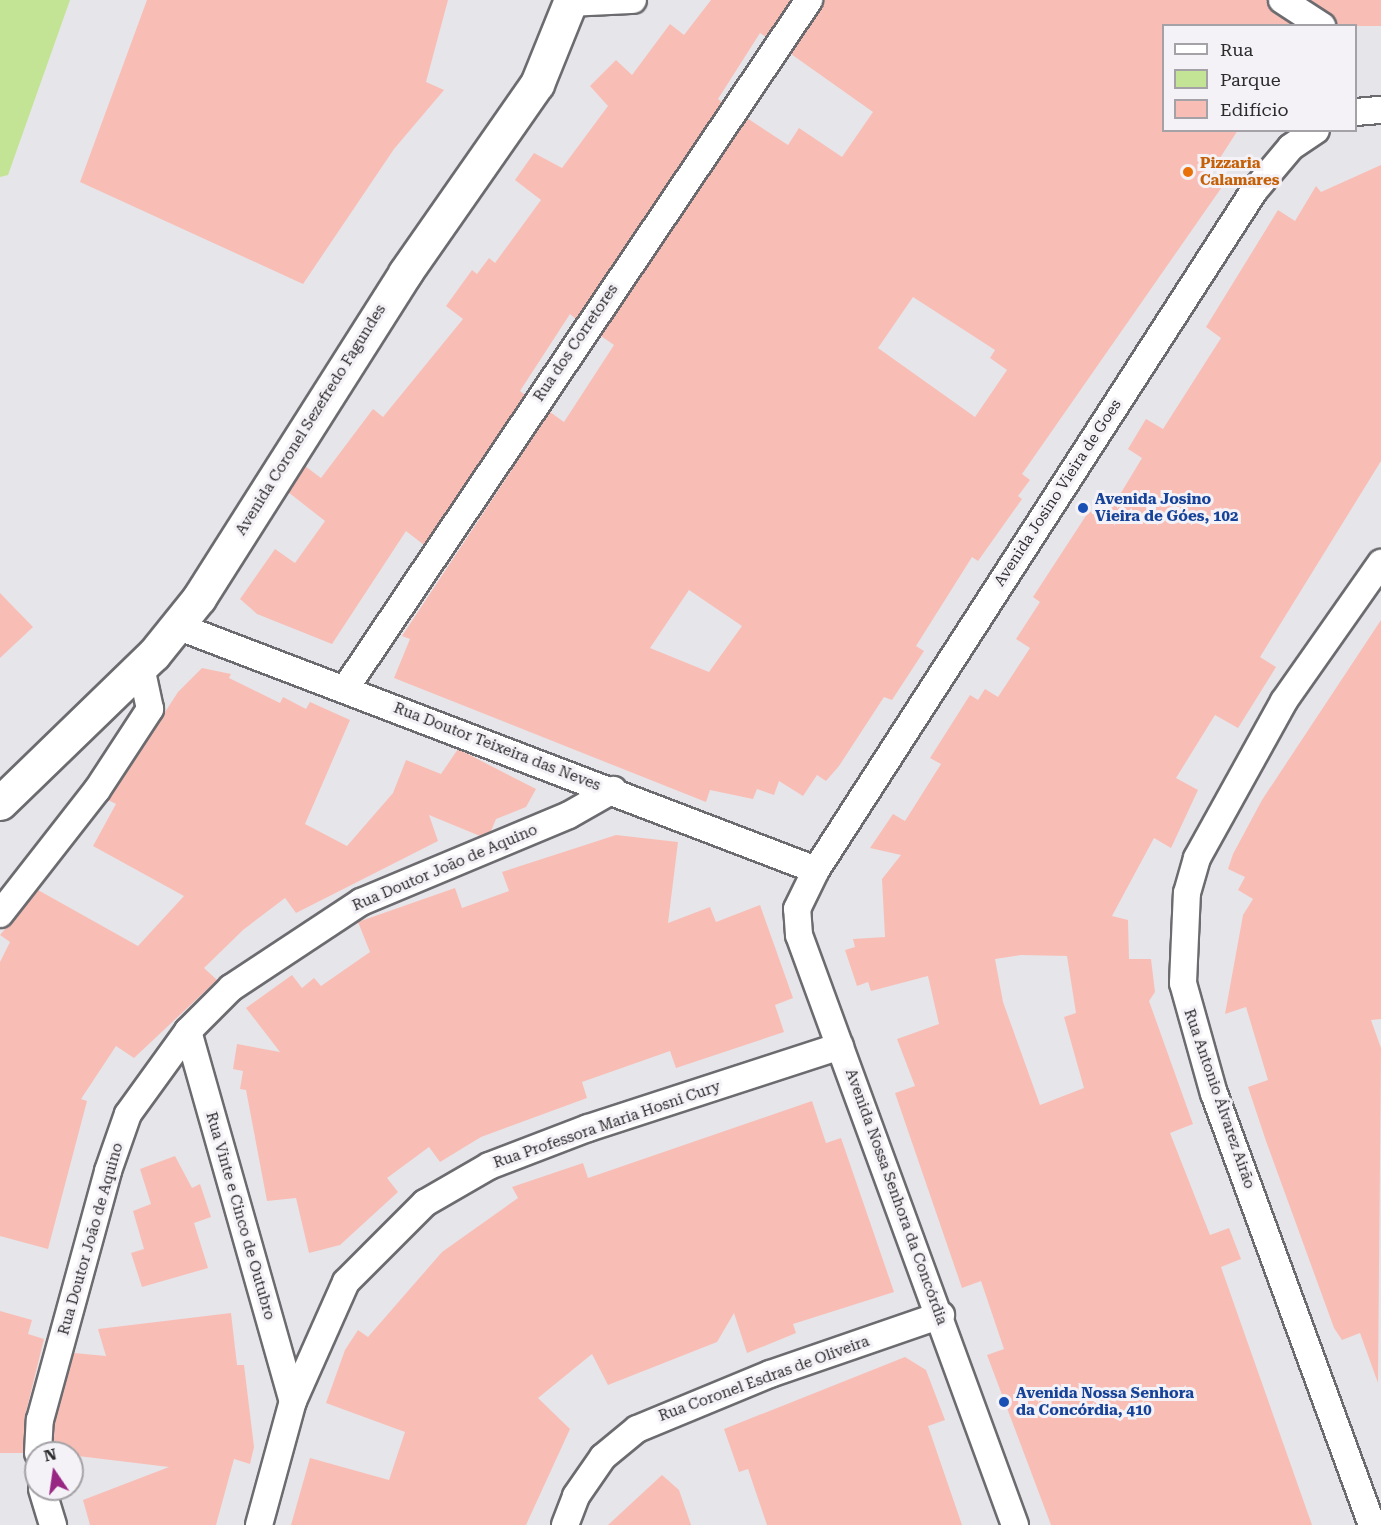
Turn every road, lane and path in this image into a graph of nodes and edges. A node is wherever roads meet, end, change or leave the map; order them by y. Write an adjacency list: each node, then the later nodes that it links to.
1 (633, 0): 4 (street)
2 (809, 0): 12 (street, Rua dos Corretores)
3 (1282, 0): 5 (street)
4 (571, 1): 10 (main road, Avenida Coronel Sezefredo Fagundes)
5 (1319, 24)
6 (1381, 110): 7 (street)
7 (1357, 112)
8 (1313, 132): 15 (street, Avenida Josino Vieira de Goes)
9 (1381, 563): 27 (street, Rua Antonio Álvarez Airão)
10 (177, 626): 11 (main road, Avenida Coronel Sezefredo Fagundes); 12 (street, Rua Doutor Teixeira das Neves)
11 (141, 667): 14 (main road, Avenida Coronel Sezefredo Fagundes); 16 (street)
12 (345, 689): 13 (street, Rua Doutor Teixeira das Neves)
13 (613, 790): 15 (street, Rua Doutor Teixeira das Neves); 17 (street, Rua Doutor João de Aquino)
14 (0, 803)
15 (816, 870): 18 (street, Avenida Nossa Senhora da Concórdia)
16 (0, 915)
17 (188, 1031): 20 (street, Rua Vinte e Cinco de Outubro); 21 (street, Rua Doutor João de Aquino)
18 (840, 1046): 19 (street, Avenida Nossa Senhora da Concórdia); 20 (street, Rua Professora Maria Hosni Cury)
19 (941, 1315): 25 (street, Rua Coronel Esdras de Oliveira); 26 (street, Avenida Nossa Senhora da Concórdia)
20 (292, 1401): 24 (street, Rua Professora Maria Hosni Cury)
21 (39, 1441)
22 (46, 1501): 23 (street)
23 (53, 1525)
24 (259, 1525)
25 (565, 1525)
26 (1015, 1525)
27 (1372, 1525)

